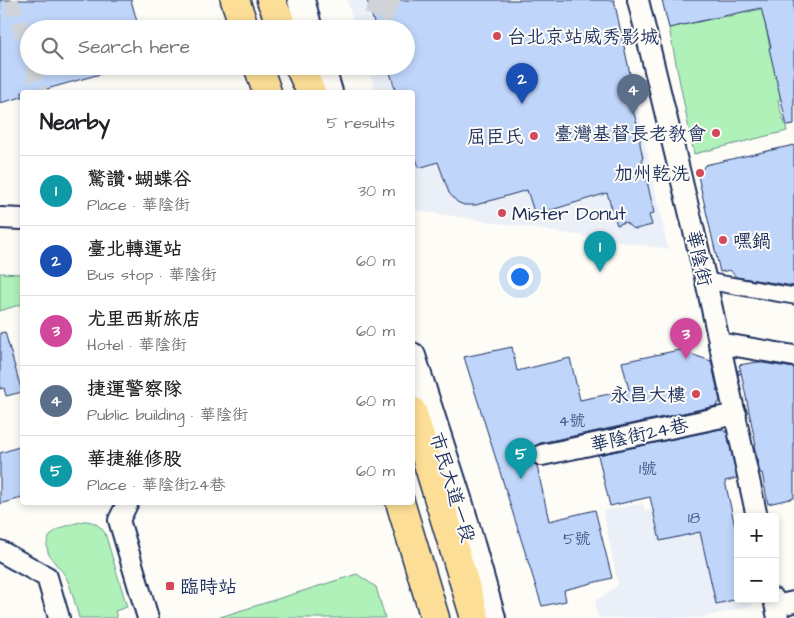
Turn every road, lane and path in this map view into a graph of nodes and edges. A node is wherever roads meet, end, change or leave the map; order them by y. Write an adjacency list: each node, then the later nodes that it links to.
1 (226, 0): 8 (street)
2 (234, 0): 9 (highway)
3 (252, 0): 10 (highway)
4 (271, 0): 11 (highway)
5 (288, 0): 12 (highway)
6 (300, 0): 13 (street)
7 (638, 0): 28 (street, 華陰街)
8 (232, 20)
9 (242, 20)
10 (257, 20)
11 (279, 20)
12 (294, 20)
13 (306, 20)
14 (250, 75): 20 (street)
15 (261, 75): 21 (highway)
16 (269, 75): 22 (highway)
17 (303, 75): 23 (highway)
18 (310, 75): 24 (highway)
19 (324, 75): 25 (street)
20 (255, 90)
21 (266, 90)
22 (273, 90)
23 (309, 90)
24 (314, 90)
25 (328, 90)
26 (0, 218): 27 (street)
27 (20, 219)
28 (706, 281): 29 (street); 30 (street, 華陰街)
29 (794, 296)
30 (719, 343): 31 (street); 33 (street, 華陰街)
31 (794, 356)
32 (415, 365): 46 (street, 市民大道一段)
33 (736, 414): 35 (street, 華陰街24巷); 39 (street, 華陰街)
34 (415, 421): 45 (highway)
35 (542, 455)
36 (126, 505): 42 (street)
37 (390, 505): 43 (street)
38 (401, 505): 44 (highway)
39 (756, 513)
40 (0, 551): 41 (street)
41 (59, 618)
42 (148, 618)
43 (425, 618)
44 (436, 618)
45 (475, 618)
46 (492, 618)

